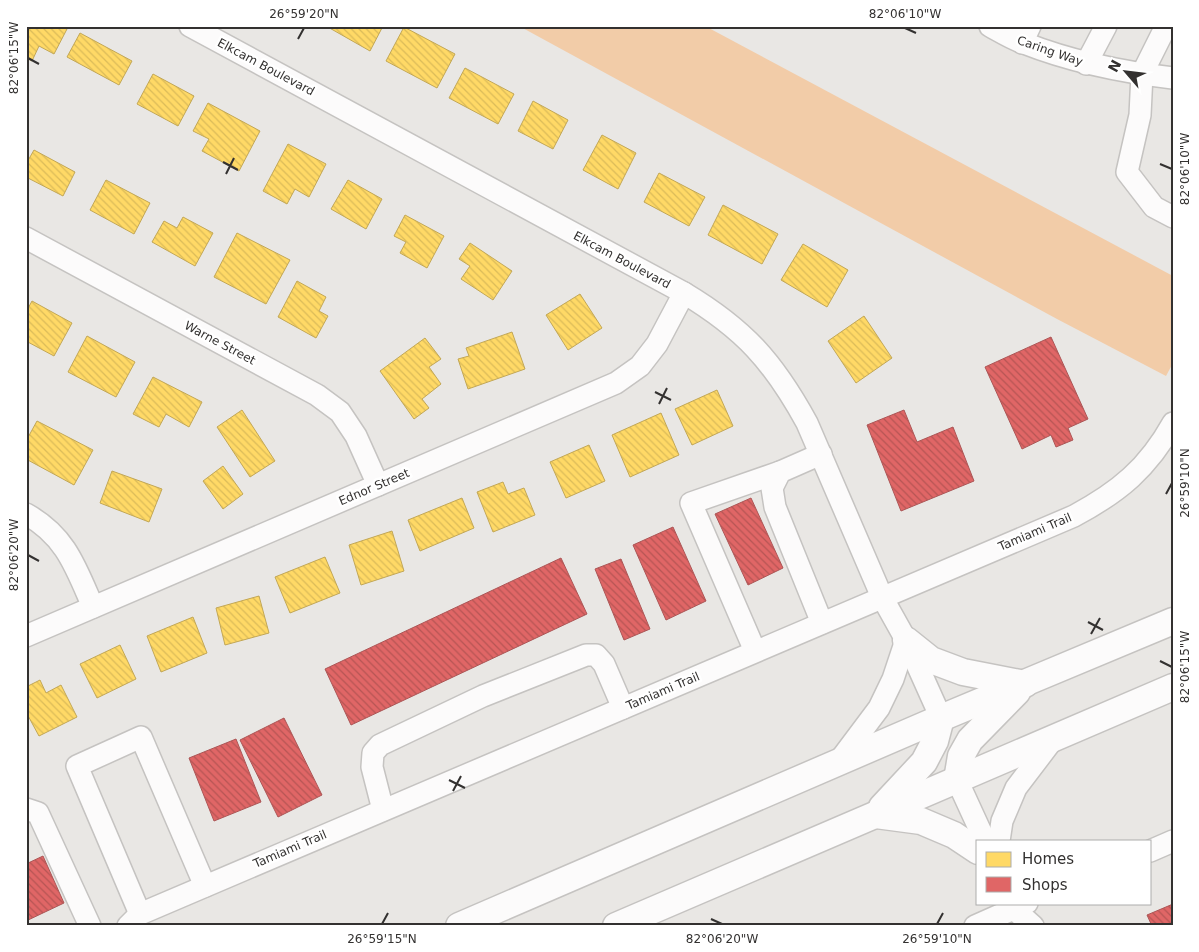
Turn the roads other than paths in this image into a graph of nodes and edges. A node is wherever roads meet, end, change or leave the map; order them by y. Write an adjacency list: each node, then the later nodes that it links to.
1 (190, 26): 11 (street, Elkcam Boulevard)
2 (990, 26): 5 (street, Caring Way)
3 (1106, 26): 6 (street)
4 (1166, 26): 7 (street)
5 (1026, 35): 6 (street, Caring Way)
6 (1086, 64): 7 (street, Caring Way)
7 (1142, 74): 8 (street, Caring Way); 9 (street)
8 (1173, 78)
9 (1173, 217)
10 (26, 238): 15 (street, Warne Street)
11 (684, 293): 13 (street, Elkcam Boulevard); 15 (street, Ednor Street)
12 (1173, 423): 17 (street, Tamiami Trail)
13 (820, 454): 14 (street); 17 (street, Elkcam Boulevard)
14 (780, 472): 20 (street); 23 (street)
15 (378, 485): 18 (street, Ednor Street)
16 (26, 514): 18 (street)
17 (882, 597): 20 (street, Tamiami Trail); 22 (street, Elkcam Boulevard)
18 (93, 607): 21 (street, Ednor Street)
19 (1173, 621): 24 (main road)
20 (822, 623): 23 (street, Tamiami Trail)
21 (26, 636)
22 (906, 640): 24 (main road); 27 (street, Elkcam Boulevard); 29 (street)
23 (755, 651): 26 (street, Tamiami Trail)
24 (1025, 684): 27 (main road); 30 (main road)
25 (1173, 687): 28 (main road)
26 (623, 708): 32 (street, Tamiami Trail); 32 (street)
27 (940, 718): 29 (main road); 33 (main road)
28 (1054, 738): 30 (main road); 35 (street)
29 (837, 764): 43 (main road)
30 (957, 780): 33 (main road); 34 (street)
31 (26, 809): 42 (street)
32 (384, 810): 39 (street, Tamiami Trail)
33 (875, 815): 38 (main road); 44 (main road)
34 (985, 840)
35 (999, 840)
36 (1173, 841): 37 (street)
37 (1152, 849)
38 (976, 850)
39 (205, 886): 41 (street, Tamiami Trail); 41 (street)
40 (1017, 910): 45 (street); 46 (street)
41 (134, 920)
42 (90, 926)
43 (459, 926)
44 (616, 926)
45 (975, 926)
46 (1034, 926)

